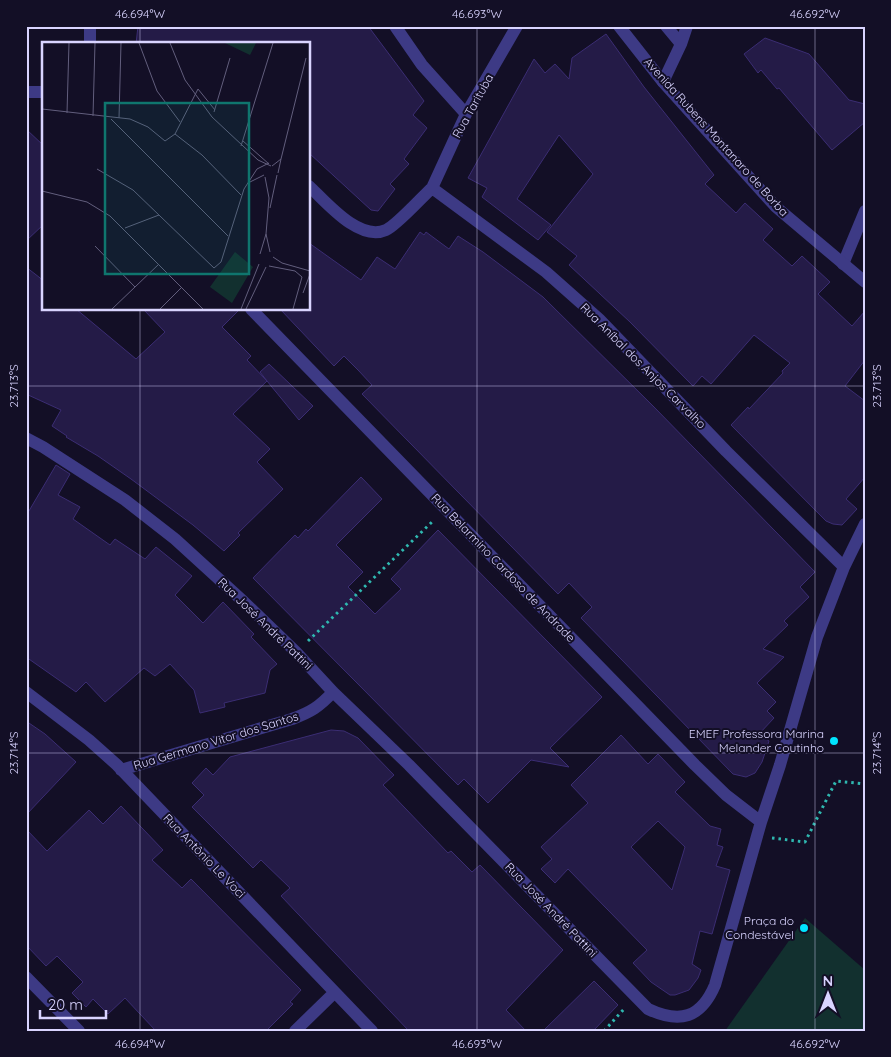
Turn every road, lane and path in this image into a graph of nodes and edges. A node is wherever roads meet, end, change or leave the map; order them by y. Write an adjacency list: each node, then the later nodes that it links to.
1 (90, 26): 7 (street)
2 (395, 26): 10 (street)
3 (517, 26): 10 (street, Rua Tarituba)
4 (619, 26): 9 (street, Avenida Rubens Montanaro de Borba)
5 (666, 26): 8 (street)
6 (687, 26): 8 (street)
7 (90, 42)
8 (681, 44): 9 (street)
9 (663, 82): 15 (street, Avenida Rubens Montanaro de Borba)
10 (466, 114): 12 (street, Rua Tarituba)
11 (310, 187): 12 (street)
12 (432, 188): 21 (street, Rua Aníbal dos Anjos Carvalho)
13 (865, 212): 14 (street)
14 (861, 236): 15 (street)
15 (842, 264): 16 (street, Avenida Rubens Montanaro de Borba)
16 (865, 282)
17 (252, 310): 19 (street, Rua Belarmino Cardoso de Andrade)
18 (26, 438): 22 (street, Rua José André Pattini)
19 (445, 509): 22 (path); 27 (street, Rua Belarmino Cardoso de Andrade)
20 (865, 524): 21 (street, Rua José André Pattini)
21 (844, 567): 27 (street, Rua José André Pattini)
22 (296, 652): 24 (street, Rua José André Pattini)
23 (26, 692): 25 (street, Rua Antônio Le Voci)
24 (333, 692): 25 (street, Rua Germano Vitor dos Santos); 31 (street, Rua José André Pattini)
25 (122, 770): 30 (street, Rua Antônio Le Voci)
26 (865, 784): 28 (path)
27 (760, 822): 28 (street, Rua José André Pattini)
28 (757, 836): 31 (street, Rua José André Pattini)
29 (26, 977): 32 (street)
30 (334, 993): 33 (street); 34 (street, Rua Antônio Le Voci)
31 (636, 997): 35 (path)
32 (79, 1031)
33 (295, 1031)
34 (372, 1031)
35 (604, 1031)

